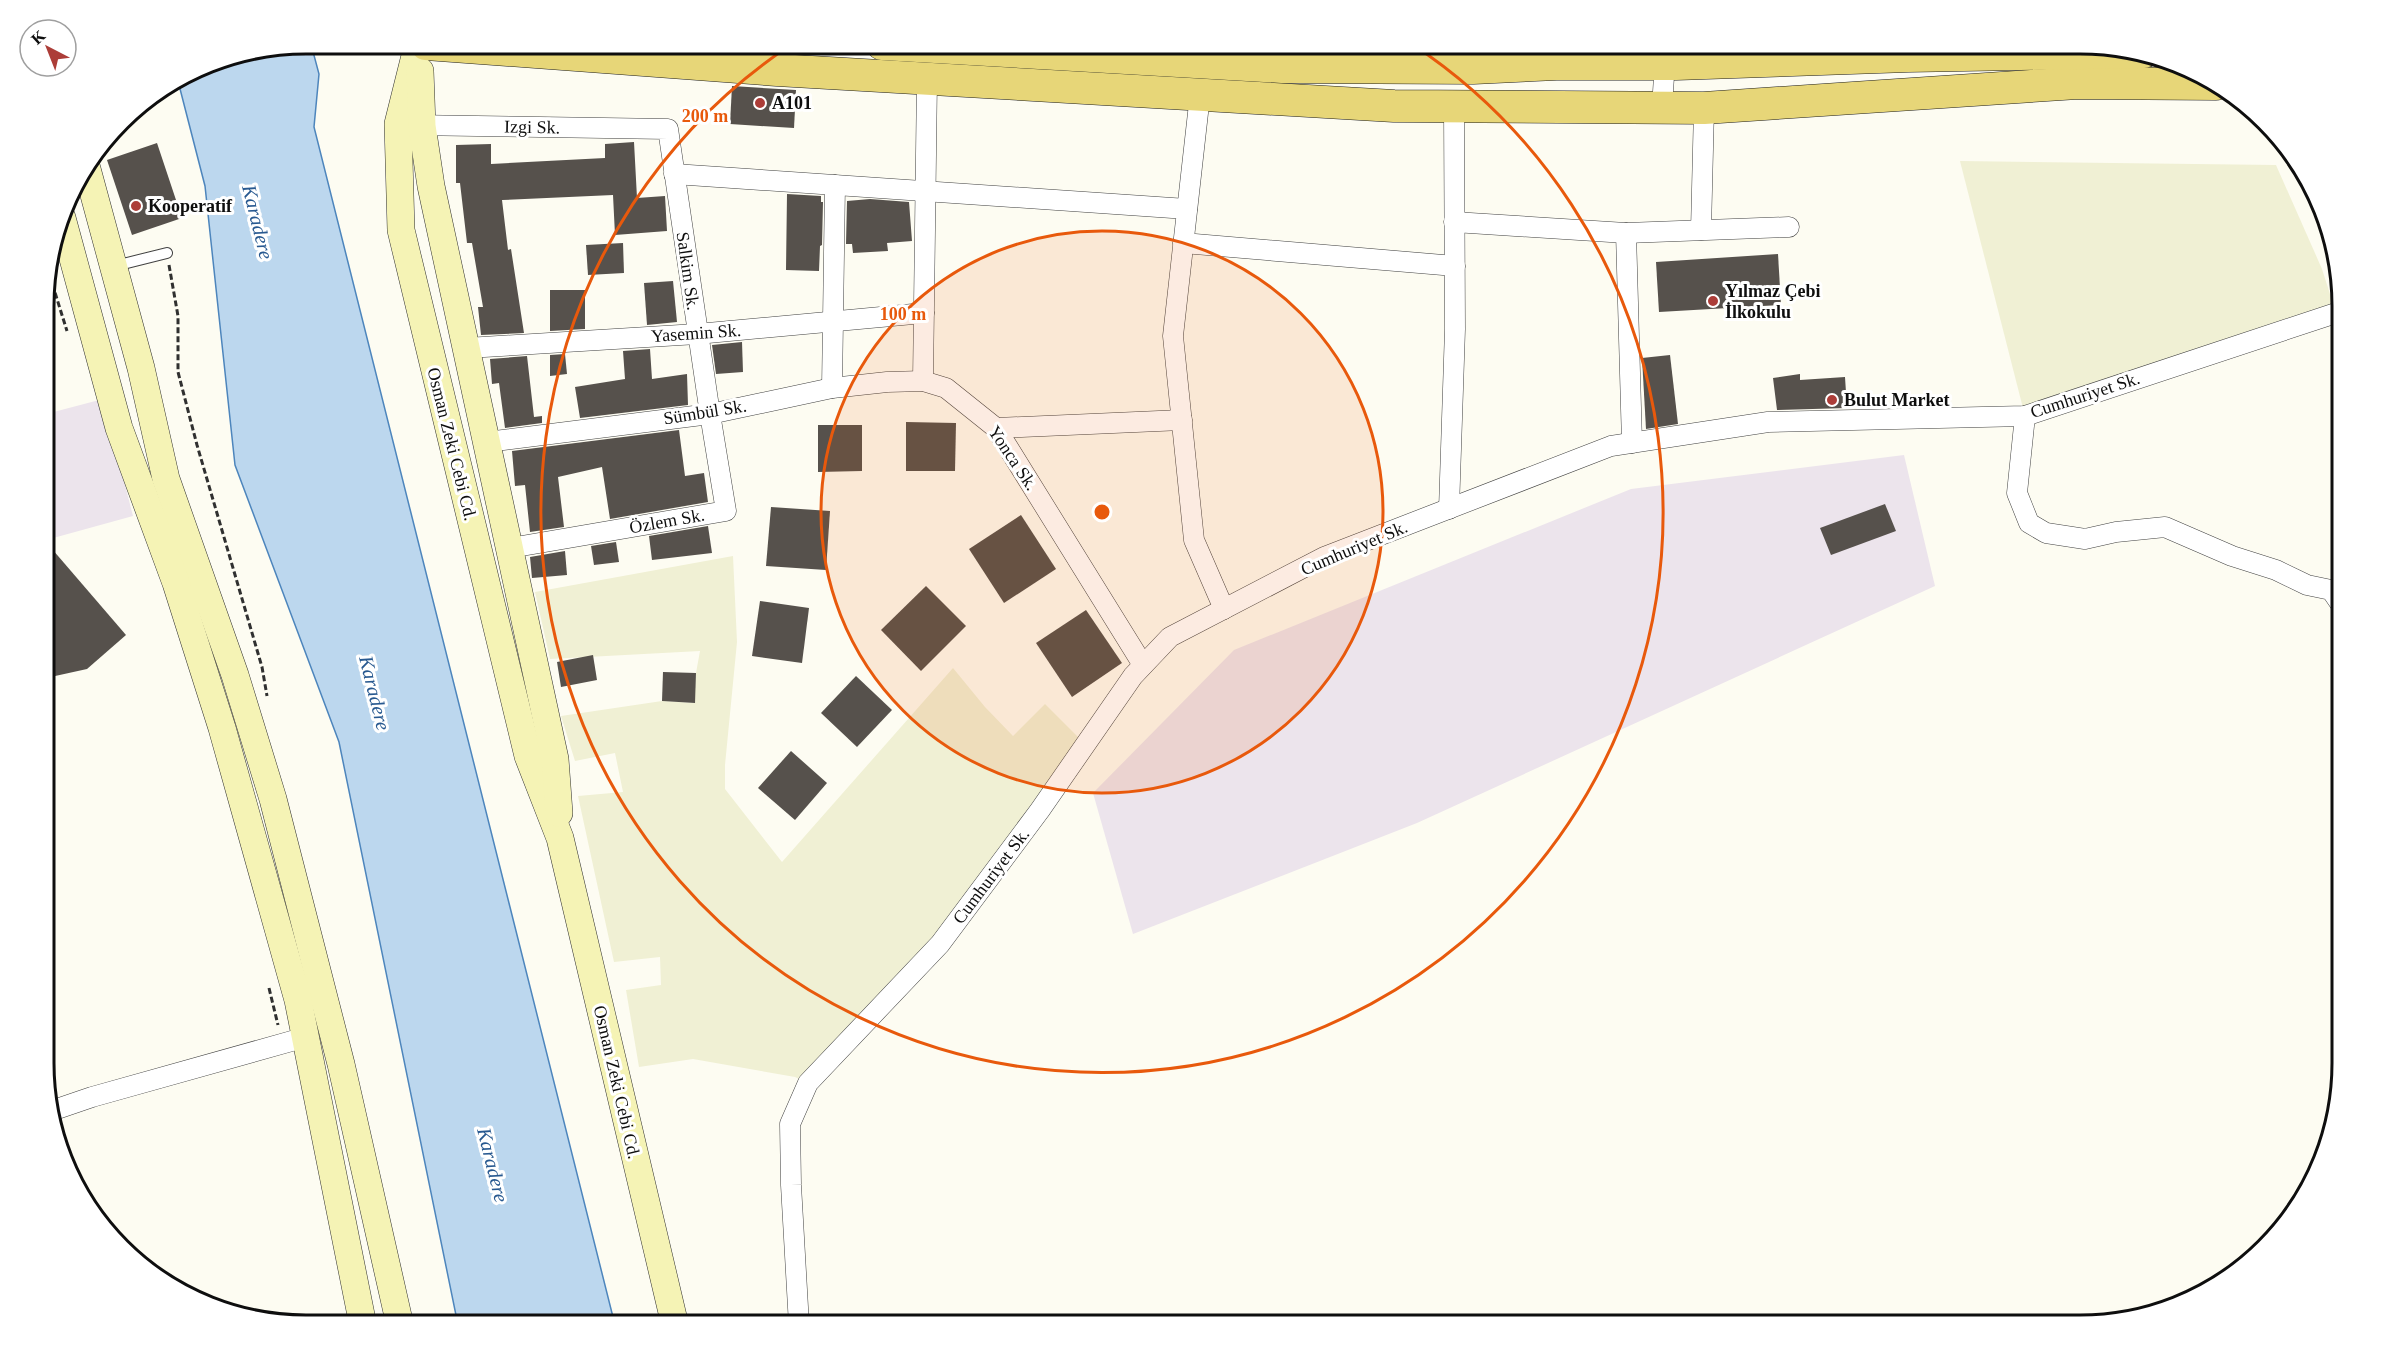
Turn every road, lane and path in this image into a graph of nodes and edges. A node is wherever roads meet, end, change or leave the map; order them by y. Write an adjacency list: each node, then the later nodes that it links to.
1 (417, 54): 12 (main road, Osman Zeki Cebi Cd.)
2 (569, 54): 6 (main road)
3 (1245, 54): 5 (main road)
4 (1665, 54): 5 (main road); 10 (street)
5 (1283, 55)
6 (927, 79): 8 (main road); 17 (street)
7 (2198, 84): 11 (main road)
8 (1200, 94): 9 (main road); 18 (street)
9 (1454, 106): 10 (main road); 19 (street)
10 (1662, 108): 11 (main road)
11 (1704, 108): 21 (street)
12 (410, 125): 13 (street, Izgi Sk.); 34 (main road, Osman Zeki Cebi Cd.); 49 (main road, Osman Zeki Cebi Cd.)
13 (668, 129): 14 (street, Salkim Sk.)
14 (674, 174): 16 (street); 32 (street, Salkim Sk.)
15 (90, 178): 26 (main road)
16 (835, 185): 17 (street); 31 (street)
17 (926, 191): 18 (street); 29 (street)
18 (1187, 209): 24 (street)
19 (1454, 222): 23 (street); 27 (street)
20 (1789, 227): 21 (street)
21 (1701, 230): 23 (street)
22 (66, 231): 51 (main road)
23 (1626, 233): 42 (street)
24 (1183, 243): 27 (street); 39 (street)
25 (167, 253): 26 (lane); 48 (path)
26 (115, 266): 54 (main road)
27 (1455, 266): 43 (street)
28 (55, 292): 33 (path)
29 (924, 313): 31 (street, Yasemin Sk.); 35 (street)
30 (2332, 314): 38 (street, Cumhuriyet Sk.)
31 (833, 321): 32 (street, Yasemin Sk.); 36 (street)
32 (698, 334): 34 (street, Yasemin Sk.); 37 (street, Salkim Sk.)
33 (70, 340)
34 (467, 348): 41 (main road, Osman Zeki Cebi Cd.)
35 (923, 381): 36 (street, Sümbül Sk.); 40 (street, Yonca Sk.)
36 (832, 388): 37 (street, Sümbül Sk.)
37 (710, 414): 41 (street, Sümbül Sk.); 44 (street, Özlem Sk.)
38 (2025, 416): 42 (street, Cumhuriyet Sk.); 45 (street)
39 (1182, 420): 40 (street); 46 (street)
40 (996, 429): 47 (street, Yonca Sk.)
41 (487, 442): 44 (main road, Osman Zeki Cebi Cd.)
42 (1632, 443): 43 (street, Cumhuriyet Sk.)
43 (1449, 509): 46 (street, Cumhuriyet Sk.)
44 (510, 548): 49 (main road, Osman Zeki Cebi Cd.)
45 (2332, 591)
46 (1224, 609): 47 (street, Cumhuriyet Sk.)
47 (1143, 665): 56 (street, Cumhuriyet Sk.)
48 (267, 701)
49 (560, 838): 55 (main road, Osman Zeki Cebi Cd.)
50 (268, 983): 51 (path)
51 (294, 1040): 52 (street); 53 (main road)
52 (58, 1108)
53 (360, 1315)
54 (397, 1315)
55 (673, 1315)
56 (798, 1315)

